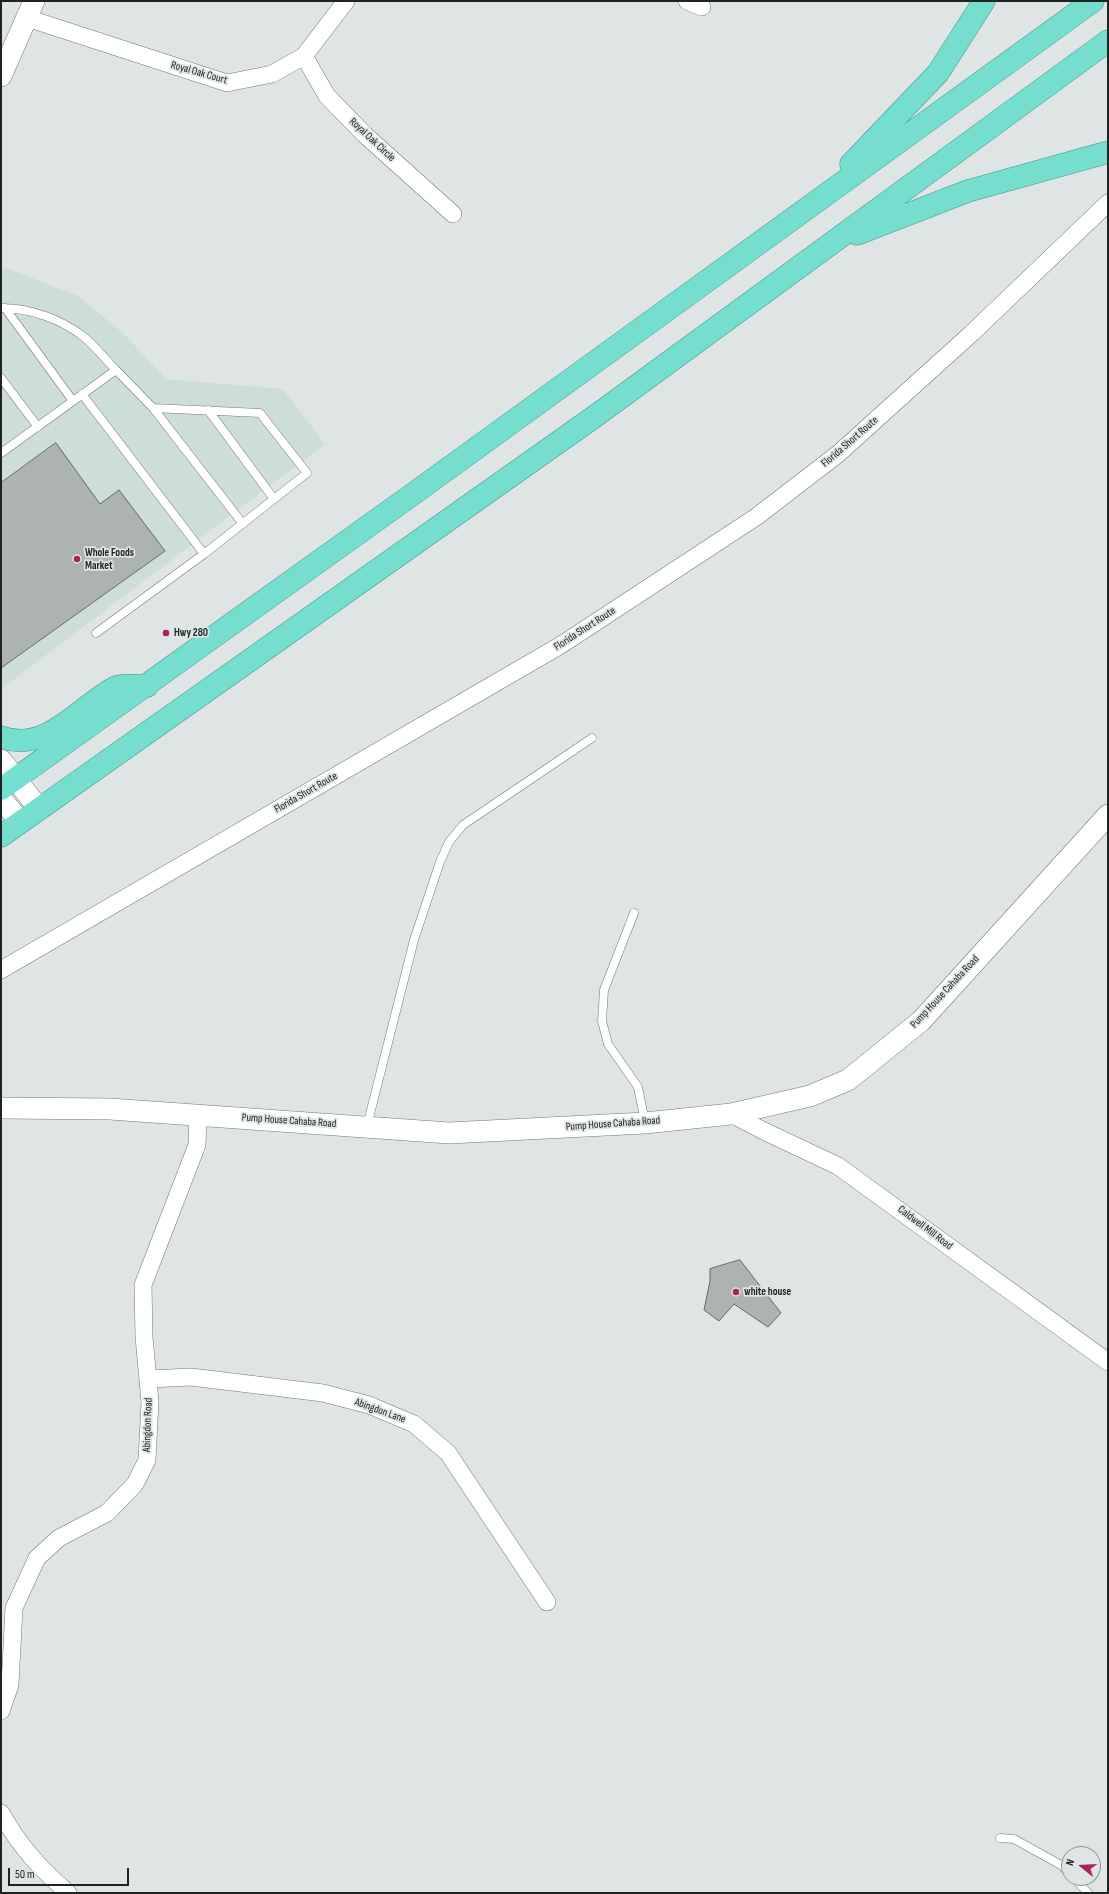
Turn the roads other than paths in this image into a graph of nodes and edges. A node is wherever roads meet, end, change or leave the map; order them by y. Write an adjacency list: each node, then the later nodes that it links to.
1 (346, 1): 8 (street, Royal Oak Court)
2 (686, 1): 5 (street)
3 (984, 1): 12 (highway)
4 (1093, 1): 12 (highway)
5 (702, 7)
6 (30, 9): 8 (street, Royal Oak Court); 9 (street)
7 (1108, 41): 14 (highway)
8 (304, 56): 13 (street, Royal Oak Circle)
9 (1, 76)
10 (1108, 152): 14 (highway)
11 (1108, 203): 39 (street, Florida Short Route)
12 (810, 206): 28 (highway)
13 (453, 214)
14 (830, 244): 34 (highway)
15 (3, 308): 16 (lane); 19 (lane)
16 (116, 370): 18 (lane); 20 (lane)
17 (1, 378): 22 (lane)
18 (82, 394): 19 (lane); 26 (lane)
19 (73, 401): 22 (lane)
20 (153, 408): 21 (lane); 25 (lane)
21 (208, 410): 24 (lane); 24 (lane)
22 (38, 426): 23 (lane)
23 (1, 453)
24 (274, 499): 25 (lane)
25 (242, 524): 26 (lane)
26 (204, 554): 27 (lane)
27 (96, 633)
28 (146, 686): 29 (highway); 32 (highway)
29 (1, 737)
30 (592, 738): 44 (lane)
31 (1, 760): 32 (street)
32 (8, 784): 34 (street)
33 (1, 798): 36 (street)
34 (39, 809): 36 (highway)
35 (1108, 816): 42 (street, Pump House Cahaba Road)
36 (21, 822): 37 (highway)
37 (1, 836)
38 (634, 913): 43 (lane)
39 (1, 970)
40 (1, 1108): 41 (street, Pump House Cahaba Road)
41 (198, 1114): 44 (street, Pump House Cahaba Road); 46 (street, Abingdon Road)
42 (731, 1114): 43 (street, Pump House Cahaba Road); 45 (street, Caldwell Mill Road)
43 (645, 1123): 44 (street, Pump House Cahaba Road)
44 (367, 1127)
45 (1108, 1362)
46 (149, 1379): 47 (street, Abingdon Lane); 48 (street, Abingdon Road)
47 (547, 1602)
48 (1, 1711)
49 (1, 1813): 52 (street)
50 (1000, 1838): 51 (lane)
51 (1061, 1865)
52 (68, 1893)

